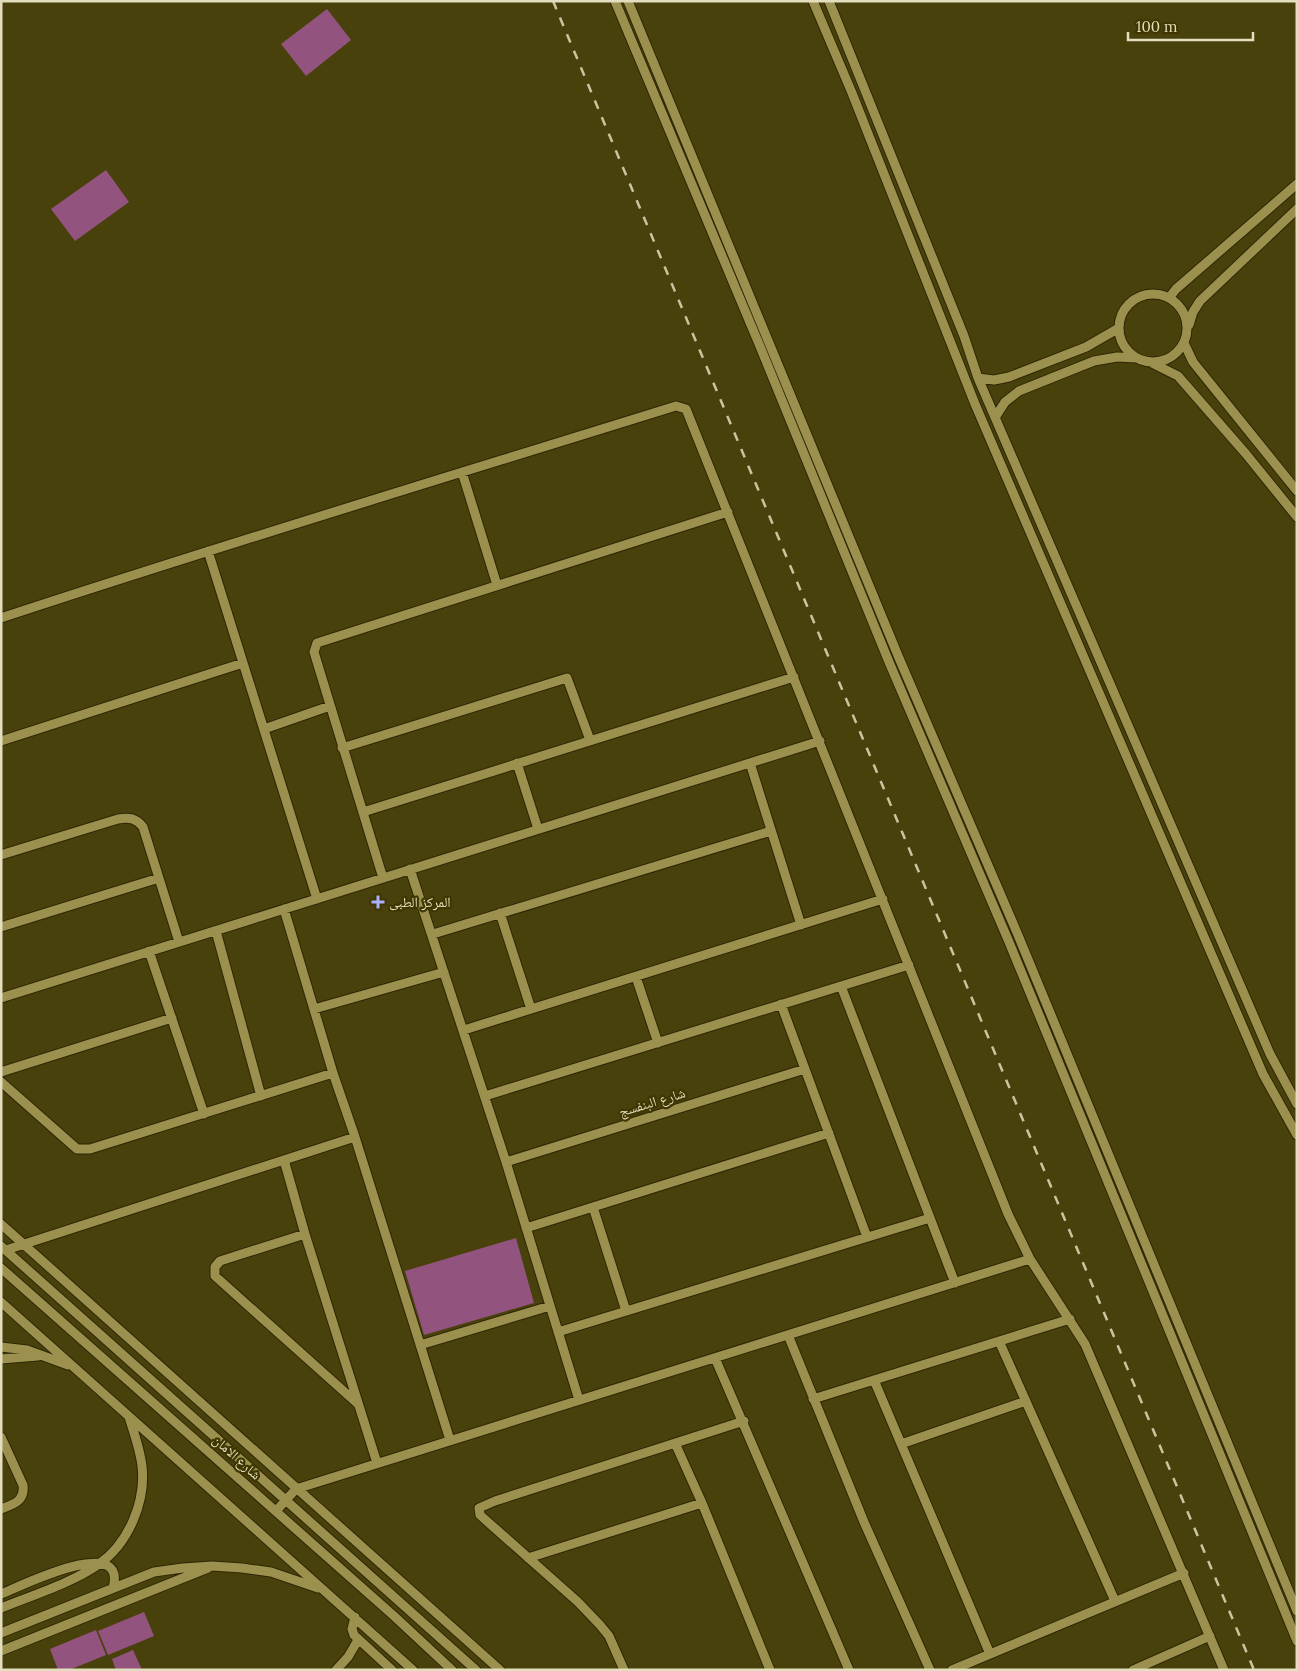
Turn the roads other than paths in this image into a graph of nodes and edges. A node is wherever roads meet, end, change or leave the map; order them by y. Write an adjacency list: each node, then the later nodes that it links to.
1 (616, 1): 139 (street)
2 (628, 1): 133 (street)
3 (813, 1): 11 (street)
4 (829, 1): 10 (street)
5 (1297, 184): 7 (street)
6 (1297, 209): 8 (street)
7 (1170, 298): 8 (street); 9 (street)
8 (1188, 327): 12 (street)
9 (1119, 328): 13 (street); 15 (street)
10 (964, 336): 11 (street); 15 (street)
11 (950, 342): 24 (street)
12 (1184, 343): 14 (street); 17 (street)
13 (1137, 358): 14 (street); 16 (street)
14 (1152, 362): 18 (street)
15 (978, 378): 16 (street)
16 (996, 416): 22 (street)
17 (1259, 445): 18 (street); 20 (street)
18 (1246, 454): 23 (street)
19 (462, 472): 21 (street); 25 (street); 26 (street)
20 (1297, 491)
21 (728, 512): 26 (street); 29 (street)
22 (1037, 513): 24 (street); 72 (street)
23 (1297, 517)
24 (1024, 518): 73 (street)
25 (208, 551): 27 (street); 28 (street)
26 (497, 585): 30 (street)
27 (1, 618)
28 (243, 663): 31 (street); 33 (street)
29 (794, 676): 32 (street); 34 (street)
30 (330, 706): 31 (street); 35 (street)
31 (264, 729): 45 (street)
32 (590, 740): 35 (street); 36 (street)
33 (1, 741)
34 (820, 741): 37 (street); 46 (street)
35 (342, 748): 38 (street)
36 (517, 763): 38 (street); 39 (street)
37 (750, 763): 39 (street); 40 (street)
38 (363, 812): 44 (street)
39 (538, 829): 42 (street)
40 (771, 830): 48 (street); 49 (street)
41 (1, 855): 43 (street)
42 (410, 870): 44 (street); 52 (street)
43 (159, 878): 50 (street); 53 (street)
44 (383, 878): 45 (street)
45 (317, 899): 47 (street)
46 (883, 899): 49 (street); 55 (street)
47 (284, 909): 51 (street); 61 (street)
48 (500, 913): 52 (street); 62 (street)
49 (801, 925): 57 (street)
50 (1, 927)
51 (216, 930): 53 (street); 70 (street)
52 (433, 934): 56 (street)
53 (179, 942): 54 (street)
54 (149, 952): 59 (street); 63 (street)
55 (909, 965): 58 (street); 88 (street)
56 (444, 972): 61 (street); 64 (street)
57 (636, 977): 62 (street); 65 (street)
58 (842, 986): 60 (street); 81 (street)
59 (1, 998)
60 (781, 1004): 65 (street); 66 (street)
61 (314, 1010): 68 (street)
62 (531, 1010): 64 (street)
63 (172, 1018): 67 (street); 74 (street)
64 (464, 1030): 71 (street)
65 (658, 1042): 71 (street)
66 (805, 1069): 75 (street); 79 (street, شارع البنفسج)
67 (1, 1072)
68 (333, 1073): 70 (street); 77 (street)
69 (1, 1082): 74 (street)
70 (261, 1096): 74 (street)
71 (485, 1096): 79 (street)
72 (1295, 1101): 73 (street)
73 (1279, 1104): 76 (street)
74 (204, 1114)
75 (829, 1133): 80 (street); 85 (street)
76 (1297, 1135)
77 (355, 1137): 78 (street); 100 (street)
78 (284, 1160): 84 (street); 86 (street)
79 (506, 1162): 83 (street)
80 (593, 1207): 83 (street); 95 (street)
81 (930, 1218): 85 (street); 90 (street)
82 (1, 1224): 86 (street)
83 (526, 1228): 94 (street)
84 (305, 1234): 110 (street); 110 (street)
85 (867, 1237): 95 (street)
86 (23, 1243): 87 (street); 118 (street)
87 (4, 1248): 91 (street)
88 (1030, 1259): 90 (street); 96 (street)
89 (1, 1268): 93 (street, شارع الامان)
90 (955, 1282): 98 (street)
91 (54, 1292): 93 (street); 119 (street)
92 (1, 1302): 105 (street)
93 (43, 1304): 122 (street, شارع الامان)
94 (550, 1306): 97 (street); 100 (street)
95 (626, 1311): 97 (street)
96 (1070, 1319): 99 (street); 126 (street)
97 (558, 1332): 108 (street)
98 (788, 1335): 103 (street); 107 (street)
99 (999, 1341): 106 (street); 109 (street)
100 (420, 1345): 114 (street)
101 (1, 1347): 102 (street)
102 (44, 1355): 104 (street); 105 (street)
103 (715, 1358): 108 (street); 112 (street)
104 (1, 1359)
105 (76, 1368): 111 (street)
106 (874, 1380): 107 (street); 116 (street)
107 (813, 1399): 152 (street)
108 (579, 1400): 114 (street)
109 (1026, 1401): 116 (street); 130 (street)
110 (358, 1404): 117 (street)
111 (128, 1415): 124 (street); 128 (street)
112 (744, 1421): 115 (street); 151 (street)
113 (1, 1437): 121 (street)
114 (450, 1440): 117 (street)
115 (676, 1443): 120 (street); 123 (street)
116 (901, 1444): 141 (street)
117 (377, 1463): 118 (street)
118 (296, 1489): 119 (street); 149 (street)
119 (286, 1501): 122 (street); 131 (street)
120 (702, 1504): 123 (street); 143 (street)
121 (1, 1509)
122 (276, 1511): 134 (street, شارع الامان)
123 (528, 1558): 150 (street)
124 (101, 1563): 127 (street); 129 (street); 132 (street)
125 (212, 1566): 127 (street); 128 (street); 140 (street)
126 (1184, 1573): 130 (street); 137 (street)
127 (113, 1588): 136 (street)
128 (326, 1591): 135 (street)
129 (1, 1594)
130 (1116, 1602): 141 (street)
131 (403, 1606): 134 (street); 148 (street)
132 (1, 1608)
133 (1297, 1611)
134 (394, 1616): 147 (street, شارع الامان)
135 (355, 1617): 138 (street); 146 (street)
136 (1, 1633)
137 (1210, 1636): 142 (street); 155 (street)
138 (358, 1640): 144 (street); 145 (street)
139 (1297, 1641)
140 (1, 1650)
141 (990, 1654): 153 (street)
142 (1144, 1667): 154 (street)
143 (767, 1669)
144 (336, 1670)
145 (392, 1670)
146 (413, 1670)
147 (452, 1670)
148 (476, 1670)
149 (500, 1670)
150 (624, 1670)
151 (849, 1670)
152 (930, 1670)
153 (952, 1670)
154 (1133, 1670)
155 (1224, 1670)

